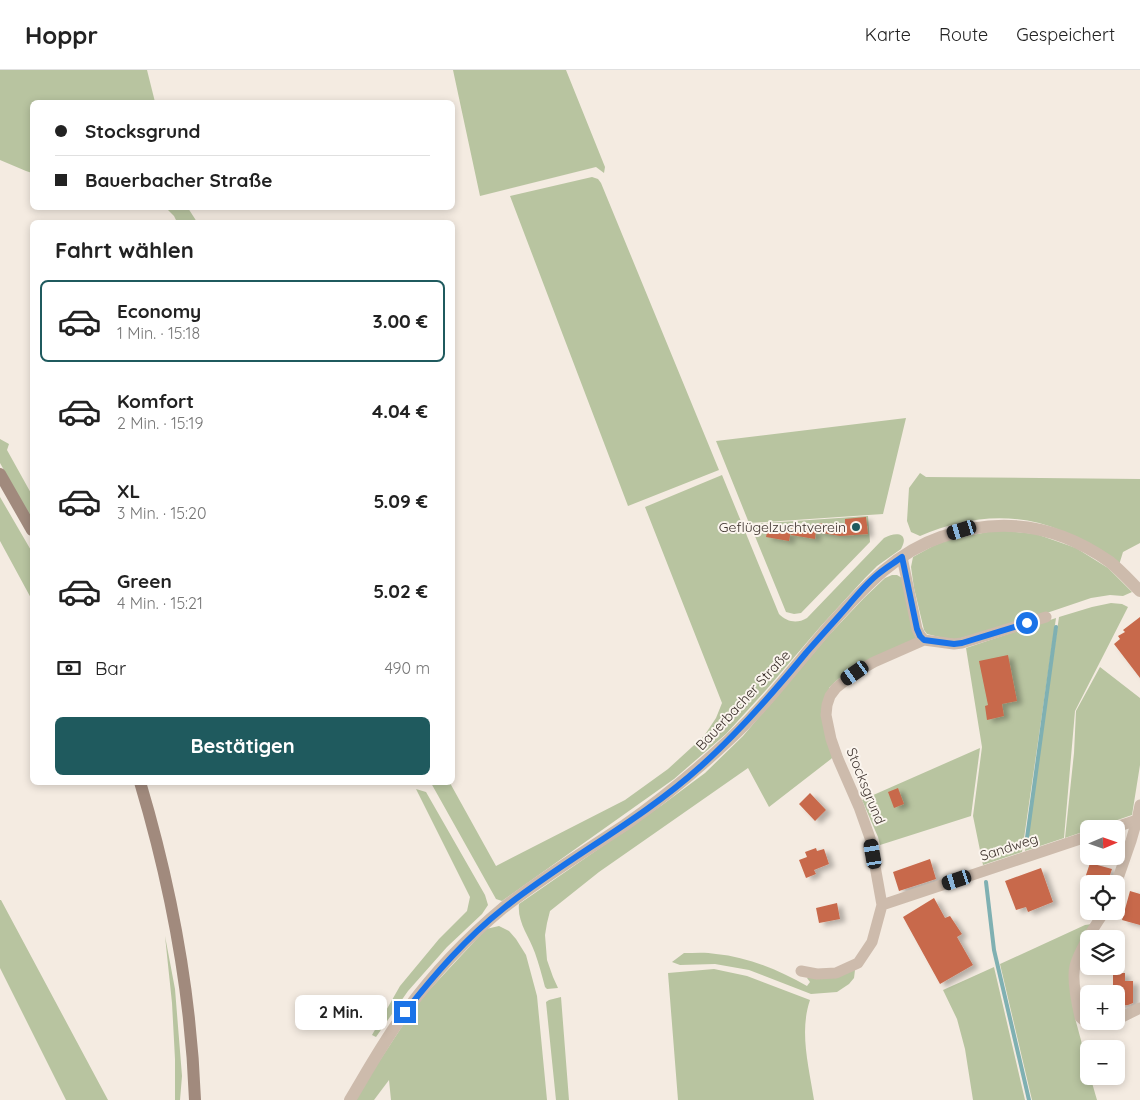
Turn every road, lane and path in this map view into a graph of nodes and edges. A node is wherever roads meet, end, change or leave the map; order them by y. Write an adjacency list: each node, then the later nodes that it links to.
1 (0, 474): 2 (main road)
2 (30, 526)
3 (902, 557): 4 (street, Bauerbacher Straße); 6 (street); 20 (street, Bauerbacher Straße)
4 (1140, 591)
5 (1046, 617): 6 (street)
6 (924, 640): 13 (street, Stocksgrund)
7 (141, 785): 19 (main road)
8 (1140, 805): 9 (street)
9 (1138, 820): 10 (street); 12 (street)
10 (1125, 824)
11 (1080, 839): 13 (street, Sandweg)
12 (1119, 875)
13 (882, 905): 15 (street, Stocksgrund)
14 (1099, 920): 18 (street)
15 (801, 971)
16 (1140, 1008): 17 (street)
17 (1125, 1016)
18 (1080, 1017)
19 (195, 1098)
20 (350, 1100)

